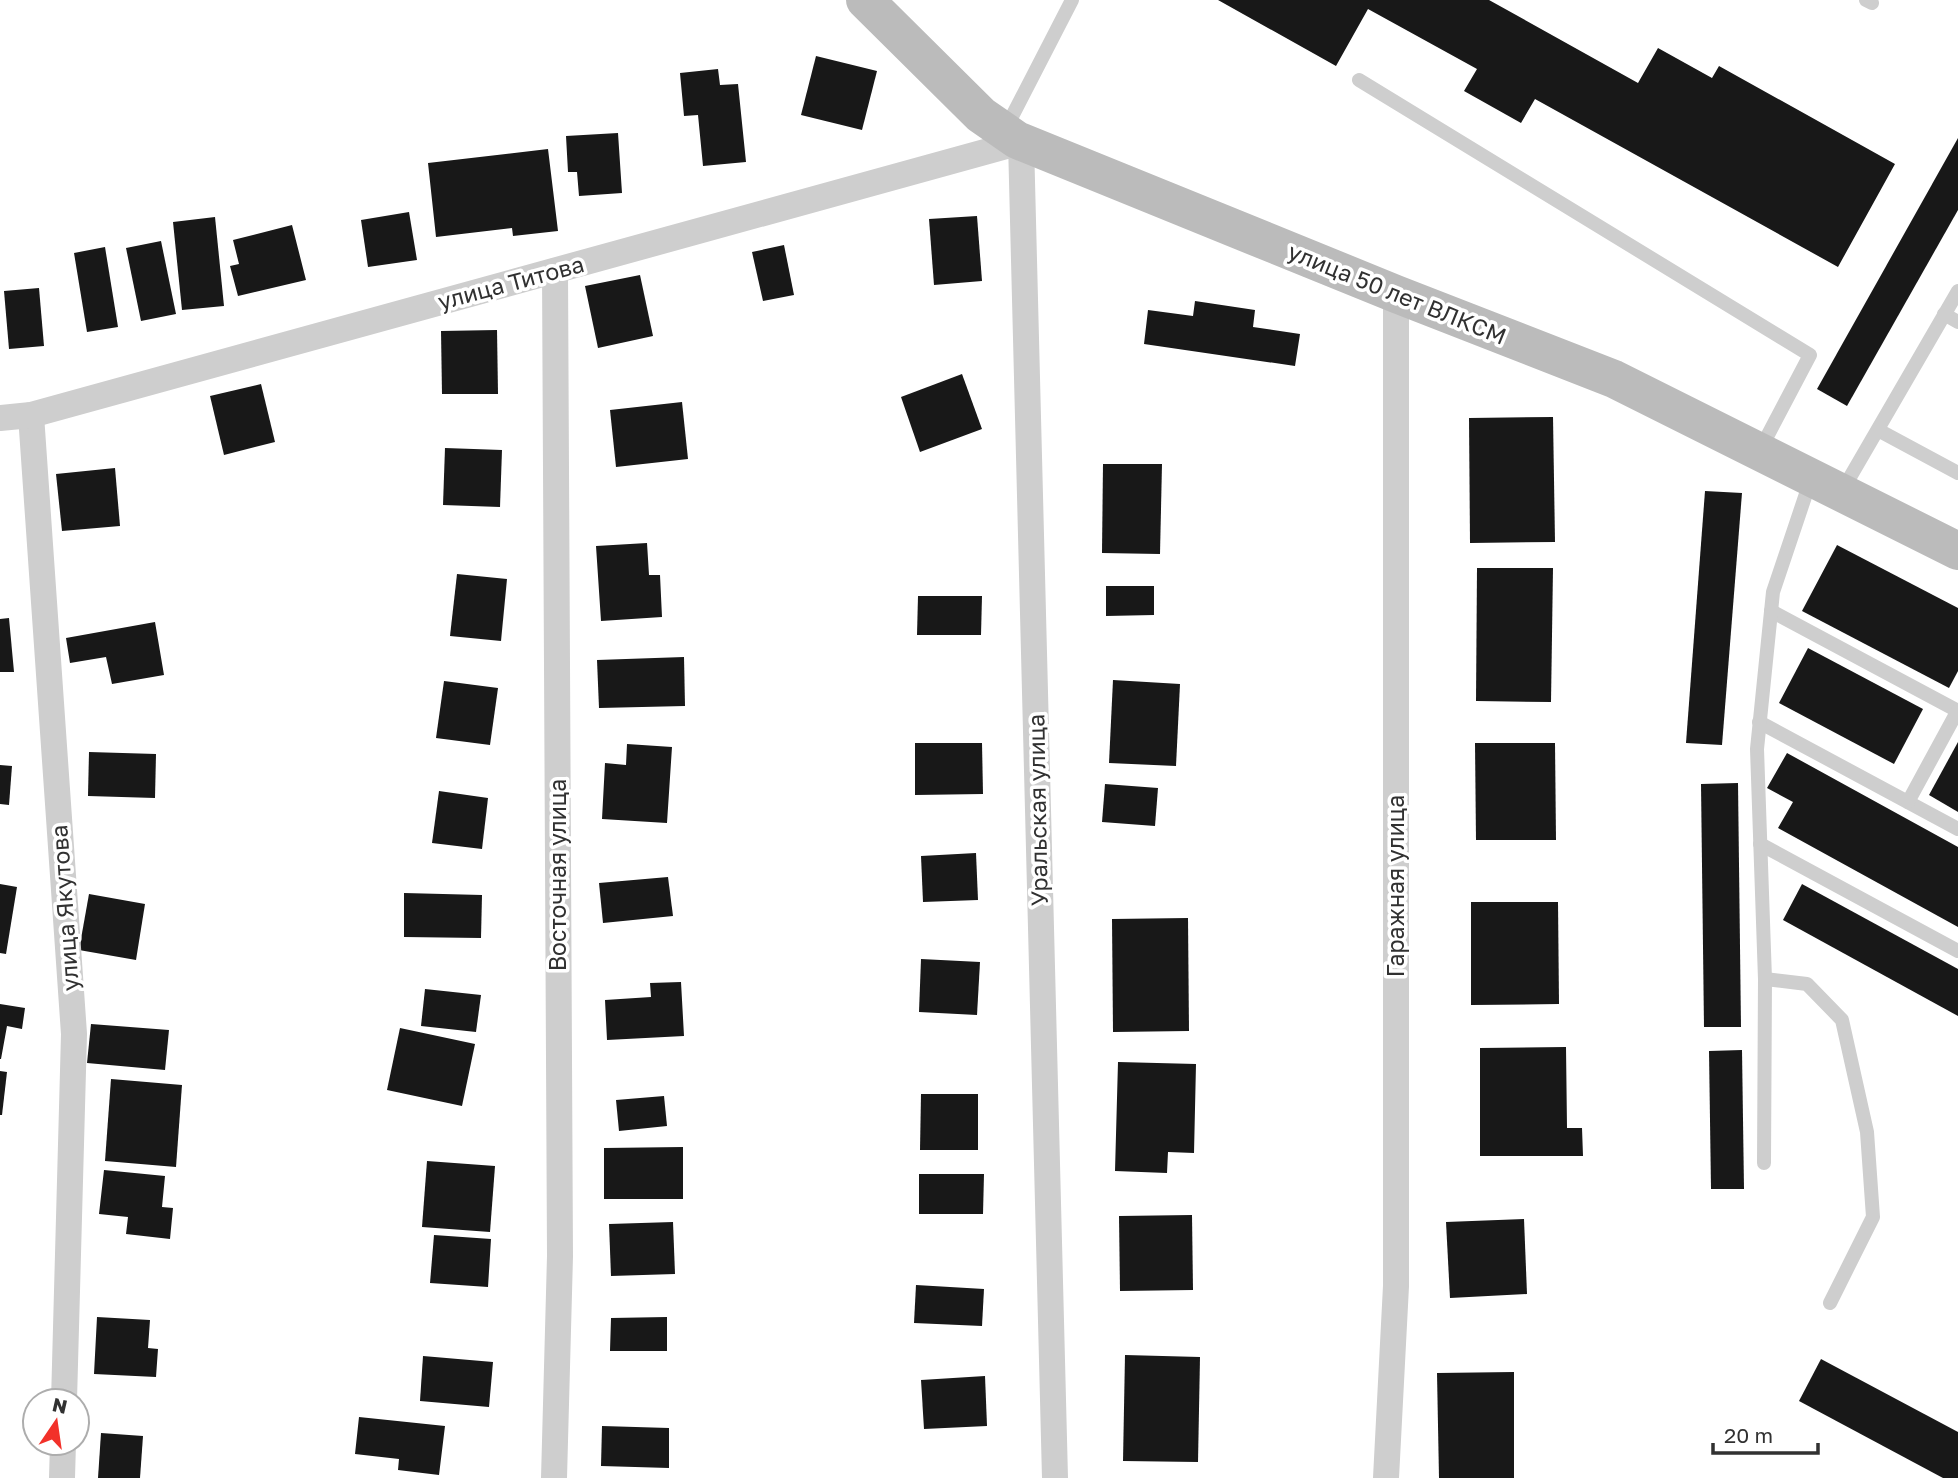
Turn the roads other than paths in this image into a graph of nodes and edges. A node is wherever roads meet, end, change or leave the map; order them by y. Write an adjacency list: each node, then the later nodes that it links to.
1 (865, 0): 4 (street, улица 50 лет ВЛКСМ)
2 (1072, 0): 4 (lane)
3 (1359, 80): 13 (lane)
4 (1013, 137): 5 (street, улица Титова); 7 (street, улица 50 лет ВЛКСМ); 31 (street, Уральская улица)
5 (555, 271): 10 (street, улица Титова); 30 (street, Восточная улица)
6 (1958, 291): 8 (lane)
7 (1395, 294): 13 (street, улица 50 лет ВЛКСМ); 32 (street, Гаражная улица)
8 (1944, 314): 9 (lane); 12 (lane)
9 (1958, 322)
10 (31, 415): 11 (street, улица Титова); 27 (street, улица Якутова)
11 (0, 418)
12 (1878, 430): 14 (lane); 15 (lane)
13 (1759, 451): 15 (street, улица 50 лет ВЛКСМ)
14 (1958, 473)
15 (1826, 485): 16 (street, улица 50 лет ВЛКСМ); 17 (lane)
16 (1958, 551)
17 (1771, 611): 18 (lane); 19 (lane)
18 (1958, 710): 20 (lane)
19 (1759, 722): 20 (lane); 22 (lane)
20 (1908, 802): 21 (lane)
21 (1958, 829)
22 (1760, 844): 23 (lane); 24 (lane)
23 (1958, 951)
24 (1765, 979): 25 (lane); 26 (lane)
25 (1764, 1163)
26 (1830, 1303)
27 (64, 1387)
28 (63, 1457): 29 (street)
29 (62, 1478)
30 (554, 1478)
31 (1055, 1478)
32 (1386, 1478)

